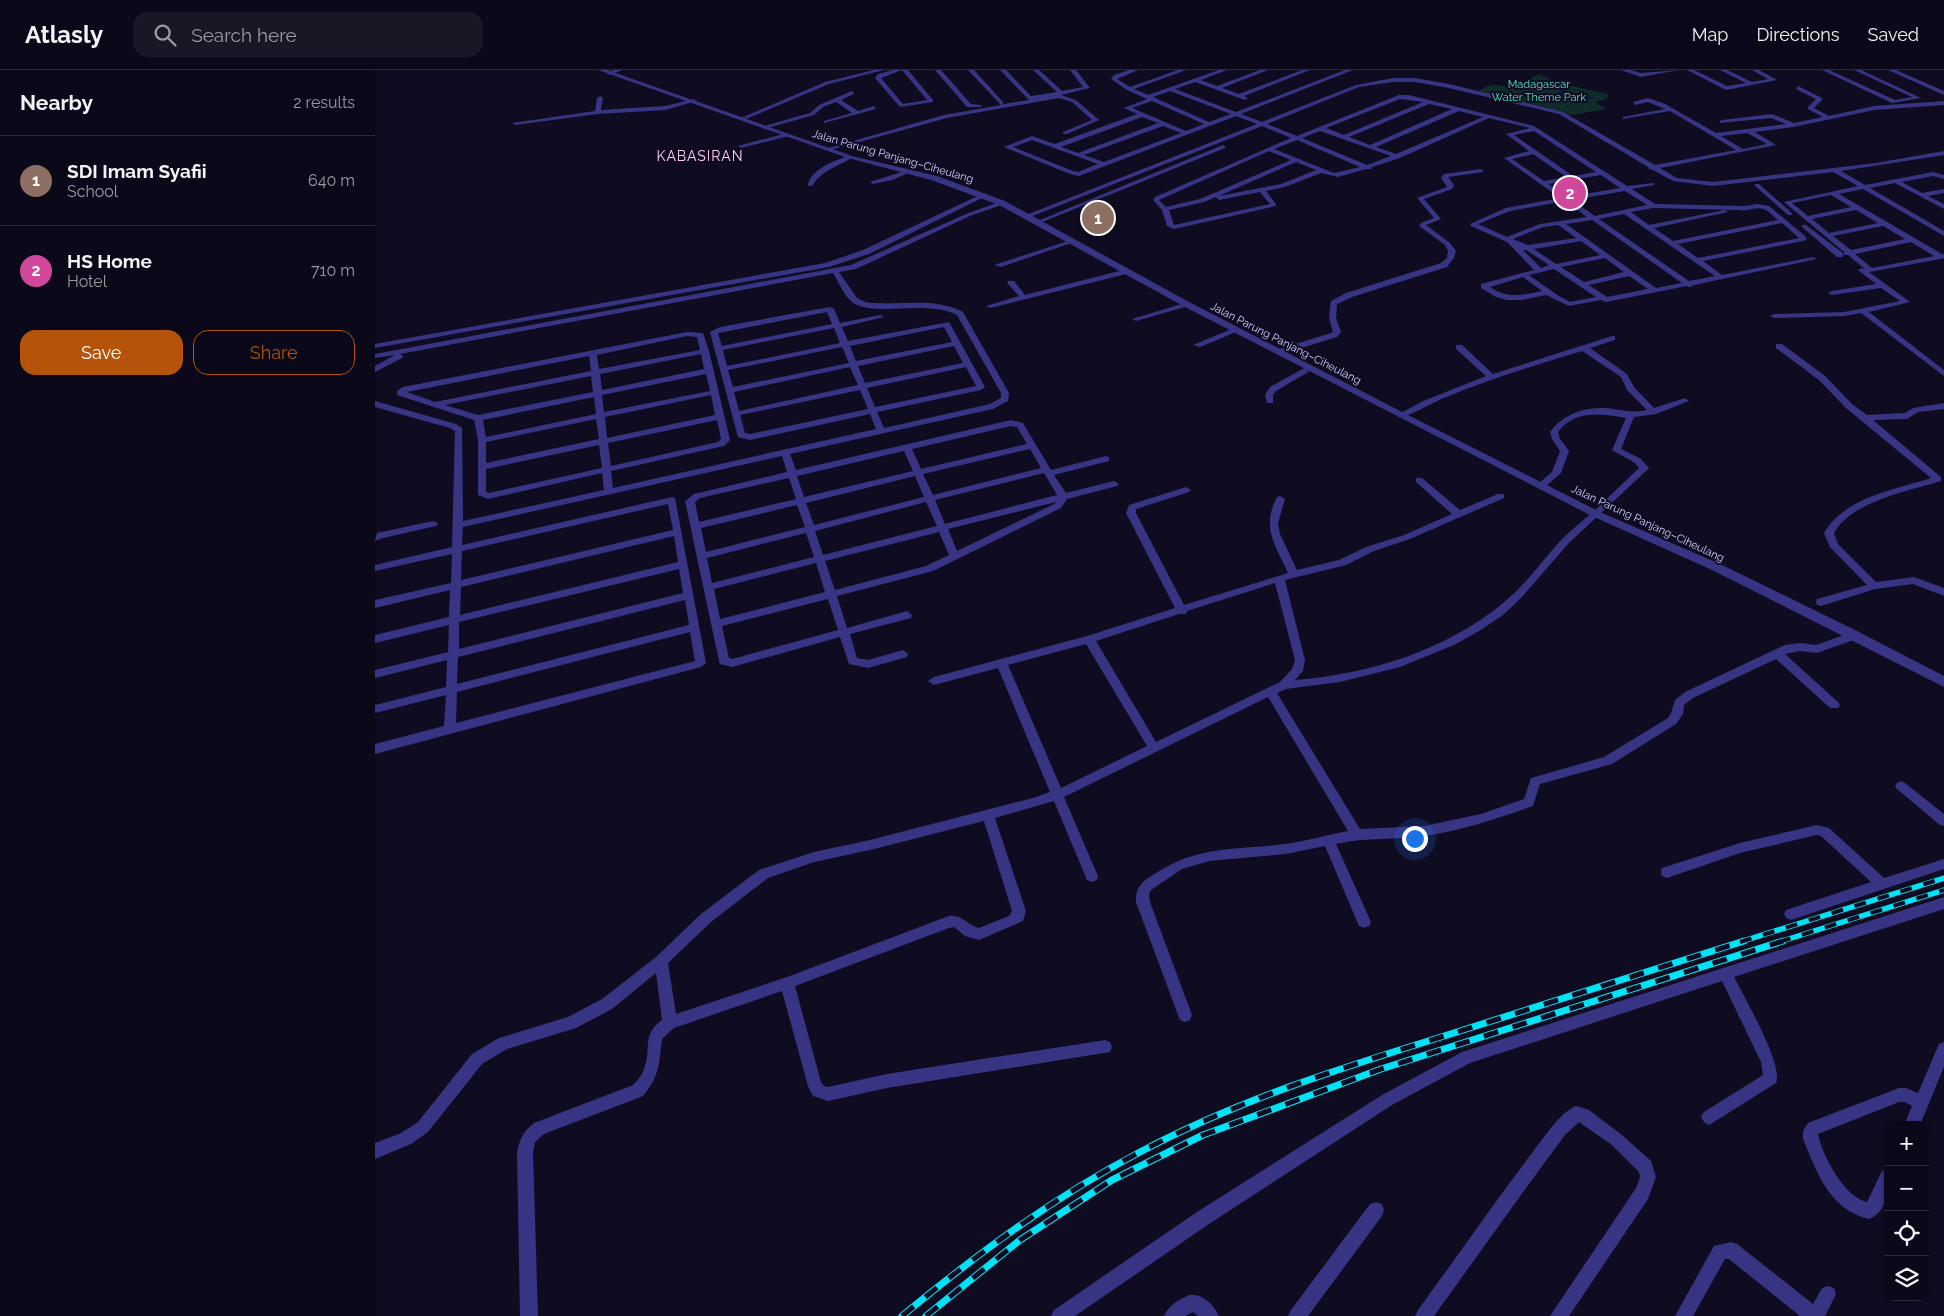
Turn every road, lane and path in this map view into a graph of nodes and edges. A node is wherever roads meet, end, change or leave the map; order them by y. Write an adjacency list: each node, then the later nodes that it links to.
1 (869, 70): 27 (street)
2 (881, 70): 27 (street)
3 (899, 70): 4 (street)
4 (905, 70)
5 (938, 70): 45 (street)
6 (971, 70): 45 (street)
7 (1003, 70): 39 (street)
8 (1036, 70): 35 (street)
9 (1073, 70): 35 (street)
10 (1135, 70): 32 (street)
11 (1183, 70): 32 (street)
12 (1224, 70): 26 (street)
13 (1265, 70): 30 (street)
14 (1307, 70): 37 (street)
15 (1350, 70): 47 (street)
16 (1624, 70): 17 (street)
17 (1676, 70)
18 (1690, 70): 28 (street)
19 (1723, 70): 28 (street)
20 (1755, 70): 28 (street)
21 (1825, 70): 22 (street)
22 (1857, 70)
23 (1891, 70): 36 (street)
24 (1908, 70): 29 (street)
25 (610, 71): 42 (street, Jalan Parung Panjang–Ciheulang)
26 (1195, 80): 30 (street); 33 (street)
27 (827, 83): 58 (street)
28 (1751, 84)
29 (1944, 86)
30 (1217, 88): 37 (street)
31 (1797, 88): 60 (street)
32 (1129, 89): 40 (street)
33 (1170, 89): 40 (street); 55 (street)
34 (852, 93): 41 (street)
35 (1061, 93): 39 (street)
36 (1944, 93)
37 (1239, 96): 47 (street)
38 (600, 98): 53 (street)
39 (1030, 98): 45 (street)
40 (1150, 98): 56 (street); 65 (street)
41 (836, 99): 49 (street); 68 (street)
42 (695, 101): 53 (street); 58 (street, Jalan Parung Panjang–Ciheulang)
43 (1428, 102): 51 (street); 70 (street); 78 (street)
44 (1635, 102): 52 (street)
45 (1001, 103)
46 (864, 104): 49 (street)
47 (1261, 104): 55 (street)
48 (1944, 104): 60 (street)
49 (850, 107): 54 (street)
50 (874, 108): 54 (street)
51 (1458, 109): 57 (street); 83 (street)
52 (1672, 109): 59 (street); 77 (street)
53 (598, 112): 63 (street)
54 (857, 113): 61 (street)
55 (1236, 114): 65 (street); 66 (street)
56 (1141, 115): 64 (street); 82 (street)
57 (1489, 116): 71 (street); 91 (street)
58 (745, 118): 68 (street, Jalan Parung Panjang–Ciheulang)
59 (1625, 118)
60 (1829, 118): 67 (street)
61 (825, 122)
62 (1722, 122): 67 (street)
63 (515, 123)
64 (1162, 124): 74 (street); 89 (street)
65 (1209, 124): 74 (street)
66 (1263, 124): 69 (street); 96 (street); 131 (street)
67 (1793, 124): 72 (street)
68 (764, 127): 75 (street, Jalan Parung Panjang–Ciheulang)
69 (1272, 128): 76 (street); 79 (street); 97 (street)
70 (1319, 128): 78 (street); 79 (street)
71 (1535, 129): 87 (street); 102 (street)
72 (1749, 131): 77 (street); 86 (street)
73 (1065, 133): 84 (street)
74 (1186, 133): 93 (street)
75 (787, 135): 80 (street); 84 (street, Jalan Parung Panjang–Ciheulang)
76 (1254, 135)
77 (1715, 135): 86 (street)
78 (1344, 137): 83 (street)
79 (1298, 138): 85 (street); 95 (street)
80 (741, 146)
81 (1227, 146): 135 (street)
82 (1055, 147): 89 (street); 93 (street)
83 (1370, 147): 91 (street)
84 (828, 149): 90 (street, Jalan Parung Panjang–Ciheulang)
85 (1269, 149): 92 (street); 129 (street)
86 (1742, 151): 96 (street)
87 (1534, 152): 106 (street); 110 (street)
88 (1944, 153): 99 (street)
89 (1077, 155): 93 (street)
90 (851, 157): 100 (street, Jalan Parung Panjang–Ciheulang); 112 (street)
91 (1397, 157): 95 (street)
92 (1296, 160): 98 (street); 104 (street)
93 (1103, 164)
94 (1923, 164): 103 (street)
95 (1369, 168): 98 (street)
96 (1653, 168): 97 (street); 107 (street)
97 (1644, 169): 111 (street)
98 (1322, 170): 113 (street)
99 (1835, 170): 103 (street); 107 (street)
100 (910, 171): 109 (street); 120 (street, Jalan Parung Panjang–Ciheulang)
101 (1481, 171): 189 (street)
102 (1601, 173): 106 (street); 116 (street)
103 (1842, 175): 114 (street); 115 (street)
104 (1259, 176): 113 (street); 123 (street)
105 (1944, 177): 108 (street)
106 (1572, 178): 110 (street)
107 (1675, 180): 111 (street)
108 (1895, 181): 115 (street); 121 (street)
109 (873, 182)
110 (1543, 183): 122 (street)
111 (1658, 183): 114 (street); 116 (street)
112 (810, 185)
113 (1283, 186): 117 (street)
114 (1757, 186): 164 (street)
115 (1863, 187): 119 (street); 140 (street)
116 (1626, 188): 122 (street); 125 (street)
117 (1262, 191): 123 (street); 129 (street)
118 (1944, 191): 121 (street)
119 (1832, 193): 128 (street); 133 (street)
120 (984, 195): 124 (street, Jalan Parung Panjang–Ciheulang); 182 (street)
121 (1923, 195): 126 (street)
122 (1565, 199): 132 (street); 141 (street)
123 (1202, 201): 129 (street)
124 (1002, 203): 131 (street, Jalan Parung Panjang–Ciheulang); 155 (street)
125 (1653, 206): 127 (street); 130 (street)
126 (1944, 207)
127 (1747, 208): 134 (street); 138 (street)
128 (1856, 208): 133 (street); 137 (street)
129 (1165, 209)
130 (1625, 211): 132 (street); 138 (street)
131 (1028, 216): 135 (street, Jalan Parung Panjang–Ciheulang)
132 (1593, 218): 136 (street); 163 (street)
133 (1806, 218): 139 (street)
134 (1783, 221): 145 (street); 152 (street)
135 (1038, 222): 144 (street, Jalan Parung Panjang–Ciheulang)
136 (1560, 223): 141 (street); 142 (street)
137 (1883, 224): 139 (street); 143 (street)
138 (1648, 227): 145 (street)
139 (1828, 234): 148 (street)
140 (1944, 234)
141 (1508, 239): 146 (street); 147 (street)
142 (1582, 239): 146 (street); 149 (street)
143 (1911, 240): 148 (street); 150 (street)
144 (1070, 242): 153 (street); 156 (street, Jalan Parung Panjang–Ciheulang)
145 (1673, 243): 152 (street)
146 (1528, 248): 147 (street); 154 (street)
147 (1518, 250): 157 (street)
148 (1847, 253): 150 (street)
149 (1606, 256): 154 (street); 158 (street)
150 (1943, 257)
151 (1813, 259): 160 (street)
152 (1698, 260): 160 (street)
153 (998, 265)
154 (1555, 266): 157 (street); 162 (street)
155 (835, 271): 186 (street); 219 (street)
156 (1127, 271): 168 (street); 170 (street, Jalan Parung Panjang–Ciheulang)
157 (1540, 271): 159 (street)
158 (1630, 273): 162 (street); 165 (street)
159 (1524, 275): 166 (street); 166 (street)
160 (1723, 278): 163 (street)
161 (1011, 282): 168 (street)
162 (1584, 284): 169 (street)
163 (1690, 285): 165 (street)
164 (1883, 285): 167 (street); 172 (street)
165 (1655, 291): 169 (street)
166 (1548, 292): 169 (street)
167 (1832, 293)
168 (1024, 298): 171 (street)
169 (1601, 298)
170 (1188, 305): 175 (street); 177 (street, Jalan Parung Panjang–Ciheulang)
171 (990, 306)
172 (1863, 311): 173 (street); 199 (street)
173 (1774, 316)
174 (880, 317): 176 (street)
175 (1136, 319)
176 (837, 326): 180 (street); 187 (street); 187 (street)
177 (1237, 330): 181 (street); 189 (street, Jalan Parung Panjang–Ciheulang)
178 (1612, 338): 185 (street)
179 (957, 343): 180 (street); 192 (street); 193 (street)
180 (845, 344): 192 (street); 195 (street)
181 (1197, 345)
182 (375, 346)
183 (1779, 346): 218 (street)
184 (1459, 347): 200 (street)
185 (1584, 348): 200 (street); 211 (street)
186 (414, 349): 191 (street); 196 (street)
187 (718, 349): 195 (street)
188 (705, 351): 190 (street); 197 (street); 198 (street)
189 (1279, 352): 194 (street, Jalan Parung Panjang–Ciheulang)
190 (593, 353): 198 (street); 208 (street)
191 (375, 356)
192 (853, 364): 201 (street); 202 (street)
193 (968, 364): 201 (street); 210 (street)
194 (1311, 368): 205 (street); 213 (street, Jalan Parung Panjang–Ciheulang)
195 (723, 369): 202 (street)
196 (375, 370)
197 (709, 371): 203 (street); 204 (street)
198 (596, 373): 204 (street); 208 (street)
199 (1944, 374)
200 (1491, 376): 213 (street)
201 (863, 387): 210 (street); 212 (street)
202 (729, 390): 212 (street)
203 (715, 392): 215 (street); 216 (street)
204 (598, 394): 215 (street); 217 (street)
205 (1270, 401)
206 (1685, 401): 211 (street)
207 (375, 404): 245 (street)
208 (433, 405): 217 (street)
209 (1942, 408): 218 (street)
210 (873, 410): 212 (street); 219 (street)
211 (1653, 412): 214 (street)
212 (735, 414)
213 (1401, 415): 234 (street, Jalan Parung Panjang–Ciheulang)
214 (1631, 415): 234 (street); 242 (street)
215 (601, 416): 220 (street); 221 (street)
216 (721, 416): 221 (street); 227 (street)
217 (478, 418): 220 (street)
218 (1865, 418): 231 (street)
219 (881, 431): 224 (street)
220 (482, 440): 226 (street)
221 (604, 441): 226 (street); 227 (street)
222 (1033, 445): 223 (street); 228 (street); 229 (street)
223 (907, 447): 229 (street); 230 (street)
224 (785, 452): 230 (street); 236 (street)
225 (1106, 459): 228 (street)
226 (481, 467): 227 (street)
227 (607, 469): 236 (street)
228 (1048, 472): 238 (street); 239 (street)
229 (918, 473): 239 (street); 241 (street)
230 (791, 474): 241 (street); 246 (street)
231 (1941, 478): 260 (street)
232 (1419, 480): 243 (street)
233 (1114, 484): 238 (street)
234 (1542, 485): 242 (street, Jalan Parung Panjang–Ciheulang)
235 (1186, 490): 267 (street)
236 (609, 492): 245 (street)
237 (1501, 496): 243 (street)
238 (1063, 497): 247 (street); 253 (street)
239 (930, 499): 247 (street); 248 (street)
240 (1280, 499): 257 (street)
241 (801, 501): 246 (street); 248 (street)
242 (1596, 514): 273 (street, Jalan Parung Panjang–Ciheulang); 283 (street)
243 (1460, 515): 257 (street)
244 (433, 524): 250 (street)
245 (458, 525): 251 (street)
246 (697, 526): 252 (street)
247 (942, 528): 253 (street); 254 (street)
248 (810, 529): 252 (street); 254 (street)
249 (678, 532): 251 (street); 255 (street); 259 (street)
250 (375, 538)
251 (457, 549): 256 (street); 259 (street)
252 (703, 556): 261 (street)
253 (955, 557): 263 (street)
254 (819, 559): 261 (street); 263 (street)
255 (684, 564): 264 (street); 269 (street)
256 (375, 568)
257 (1294, 575): 258 (street)
258 (1279, 578): 267 (street); 283 (street)
259 (456, 585): 266 (street); 269 (street)
260 (1874, 586): 262 (street); 265 (street)
261 (709, 587): 270 (street)
262 (1944, 592)
263 (831, 594): 270 (street); 272 (street)
264 (689, 595): 271 (street); 277 (street)
265 (1821, 602)
266 (375, 604)
267 (1182, 611): 275 (street)
268 (907, 615): 272 (street)
269 (455, 620): 274 (street); 277 (street)
270 (717, 624): 272 (street)
271 (695, 627): 284 (street); 288 (street)
272 (843, 632): 278 (street)
273 (1855, 634): 276 (street); 282 (street, Jalan Parung Panjang–Ciheulang)
274 (375, 639)
275 (1089, 639): 279 (street); 289 (street)
276 (1777, 653): 286 (street); 295 (street)
277 (453, 654): 280 (street); 284 (street)
278 (903, 654)
279 (1001, 662): 281 (street); 292 (street)
280 (375, 674)
281 (934, 681)
282 (1944, 682)
283 (1283, 685): 285 (street)
284 (452, 690): 287 (street); 288 (street)
285 (1271, 692): 289 (street); 295 (street)
286 (1834, 705)
287 (375, 709)
288 (451, 729): 290 (street)
289 (1155, 748): 292 (street)
290 (375, 750)
291 (1901, 786): 294 (street)
292 (1059, 794): 293 (street); 299 (street)
293 (988, 815): 304 (street); 306 (street)
294 (1944, 822)
295 (1357, 834): 296 (street)
296 (1328, 839): 303 (street); 307 (street)
297 (1944, 864): 300 (street)
298 (1667, 872): 300 (street)
299 (1092, 876)
300 (1881, 883): 302 (street)
301 (1944, 904): 305 (street)
302 (1791, 914)
303 (1364, 922)
304 (661, 961): 308 (street); 314 (street)
305 (1726, 975): 312 (street); 319 (street)
306 (787, 982): 308 (street); 309 (street)
307 (1185, 1015)
308 (670, 1023): 318 (street)
309 (1105, 1047)
310 (1944, 1049): 311 (street)
311 (1922, 1104): 313 (street); 315 (street)
312 (1709, 1116)
313 (1914, 1121)
314 (375, 1152)
315 (1884, 1185)
316 (1376, 1210): 322 (street)
317 (1828, 1294): 326 (street)
318 (529, 1316)
319 (1060, 1316)
320 (1173, 1316): 321 (street)
321 (1210, 1316)
322 (1297, 1316)
323 (1424, 1316): 324 (street)
324 (1559, 1316)
325 (1684, 1316): 326 (street)
326 (1815, 1316)

